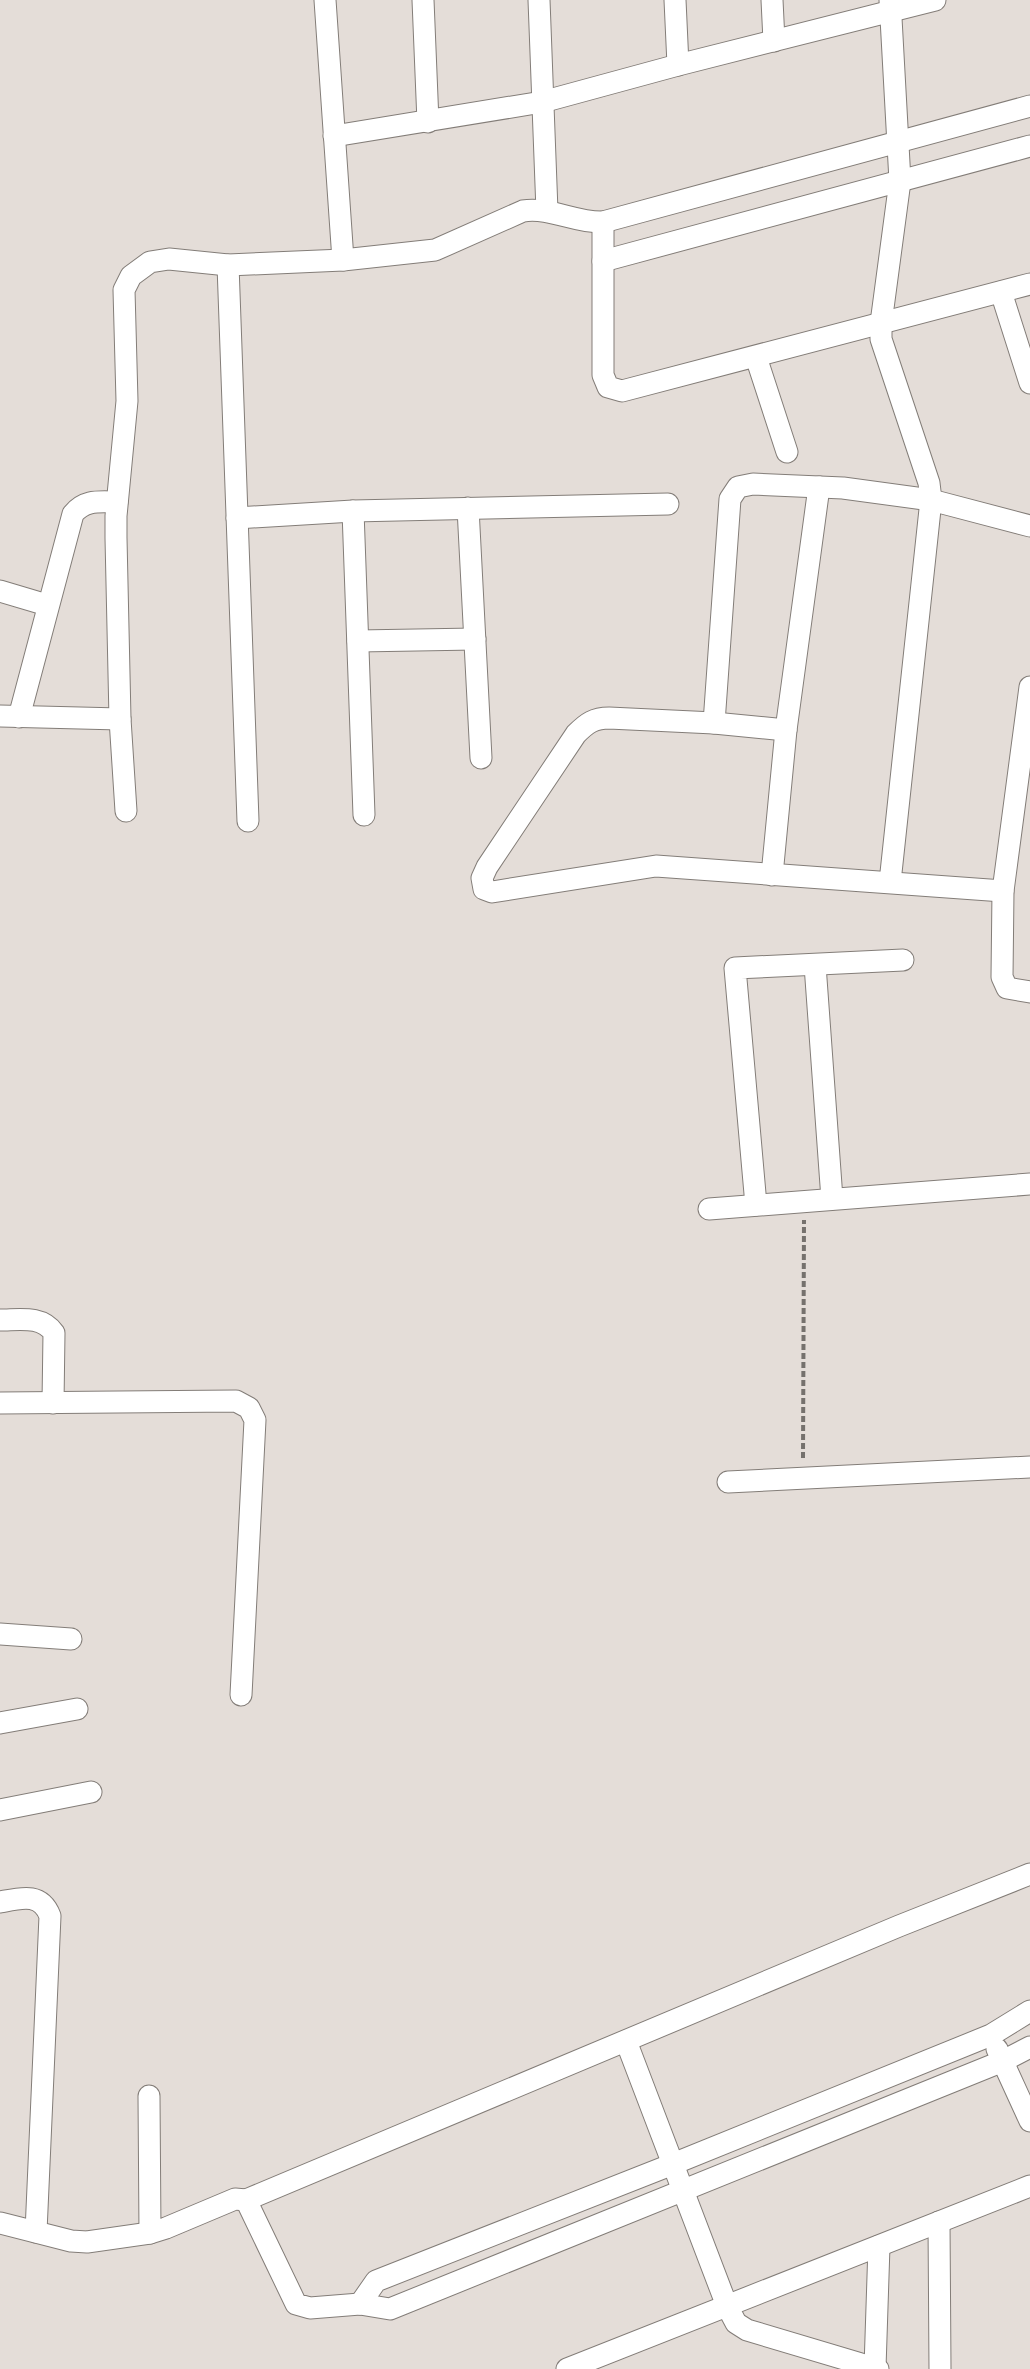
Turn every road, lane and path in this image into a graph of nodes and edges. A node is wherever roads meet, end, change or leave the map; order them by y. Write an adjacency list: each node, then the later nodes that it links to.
1 (325, 0): 13 (street)
2 (423, 0): 12 (street)
3 (539, 0): 10 (street)
4 (675, 0): 9 (street)
5 (772, 0): 8 (street)
6 (935, 0): 7 (street)
7 (890, 6): 8 (street); 14 (street)
8 (774, 41): 9 (street)
9 (678, 65): 10 (street)
10 (542, 102): 12 (street); 17 (street)
11 (1030, 106): 14 (street)
12 (428, 122): 13 (street)
13 (334, 136): 19 (street)
14 (898, 142): 16 (street); 18 (street)
15 (1030, 146): 16 (street)
16 (900, 181): 20 (street); 24 (street)
17 (547, 211): 18 (street); 19 (street)
18 (603, 222): 20 (street)
19 (343, 260): 21 (street)
20 (603, 261): 25 (street)
21 (228, 265): 30 (street); 34 (street)
22 (1030, 284): 23 (street)
23 (1000, 292): 24 (street); 26 (street)
24 (881, 323): 25 (street); 29 (street)
25 (756, 357): 27 (street)
26 (1030, 383)
27 (787, 452)
28 (819, 487): 29 (street); 43 (street); 44 (street)
29 (931, 500): 35 (street); 50 (street)
30 (117, 502): 37 (street); 42 (street)
31 (668, 504): 32 (street)
32 (468, 508): 33 (street); 38 (street)
33 (353, 511): 34 (street); 39 (street)
34 (237, 518): 48 (street)
35 (1030, 526)
36 (0, 591): 37 (street)
37 (47, 605): 41 (street)
38 (475, 639): 39 (street); 45 (street)
39 (358, 641): 47 (street)
40 (1030, 687): 51 (street)
41 (9, 717): 42 (street)
42 (120, 719): 46 (street)
43 (714, 723): 44 (street); 49 (street)
44 (786, 730): 49 (street)
45 (481, 758)
46 (126, 811)
47 (364, 814)
48 (248, 821)
49 (772, 875): 50 (street)
50 (890, 882): 51 (street)
51 (1003, 891): 54 (street)
52 (903, 960): 53 (street)
53 (815, 965): 56 (street); 58 (street)
54 (1030, 992)
55 (1030, 1184): 56 (street)
56 (832, 1199): 57 (street)
57 (804, 1201): 58 (street); 64 (path)
58 (756, 1205): 59 (street)
59 (708, 1209)
60 (0, 1320): 62 (street)
61 (0, 1403): 62 (street)
62 (53, 1403): 68 (street)
63 (1030, 1467): 64 (street)
64 (803, 1478): 65 (street)
65 (728, 1482)
66 (0, 1634): 67 (street)
67 (71, 1640)
68 (241, 1695)
69 (77, 1709): 70 (street)
70 (0, 1723)
71 (91, 1792): 72 (street)
72 (0, 1810)
73 (1030, 1874): 77 (street)
74 (0, 1902): 88 (street)
75 (1030, 2011): 76 (street)
76 (991, 2035): 79 (street); 82 (street)
77 (626, 2041): 82 (street); 85 (street)
78 (1030, 2047): 79 (street)
79 (1003, 2061): 81 (street); 84 (street)
80 (149, 2096): 89 (street)
81 (1030, 2121)
82 (673, 2164): 84 (street); 91 (street)
83 (1030, 2186): 86 (street)
84 (682, 2192): 91 (street); 92 (street)
85 (246, 2200): 89 (street); 91 (street)
86 (939, 2222): 90 (street); 95 (street)
87 (0, 2223): 88 (street)
88 (36, 2232): 89 (street)
89 (150, 2233)
90 (879, 2246): 92 (street); 93 (street)
91 (360, 2304)
92 (727, 2306): 93 (street); 94 (street)
93 (877, 2368)
94 (567, 2369)
95 (940, 2369)

